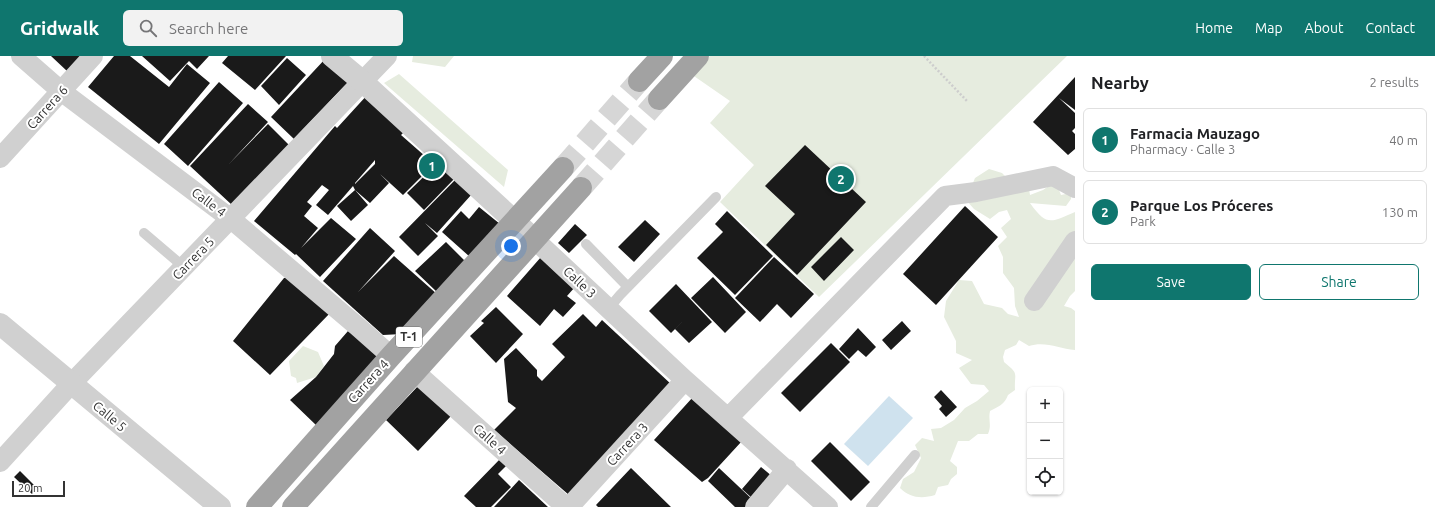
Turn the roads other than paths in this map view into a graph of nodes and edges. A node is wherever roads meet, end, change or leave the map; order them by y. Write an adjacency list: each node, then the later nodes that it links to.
1 (20, 56): 9 (street, Calle 4)
2 (93, 56): 9 (street, Carrera 6)
3 (332, 56): 8 (street, Calle 3)
4 (387, 56): 8 (street, Carrera 5)
5 (662, 56): 7 (highway)
6 (698, 56): 10 (highway)
7 (639, 80)
8 (363, 82): 16 (street, Carrera 5); 17 (street, Calle 3)
9 (61, 90): 11 (street, Carrera 6); 16 (street, Calle 4)
10 (659, 99)
11 (0, 158)
12 (563, 168): 17 (highway, Carrera 4 / T-1)
13 (581, 188): 19 (highway, T-1)
14 (1075, 188): 31 (street)
15 (716, 197): 23 (lane)
16 (231, 219): 22 (street, Carrera 5); 27 (street, Calle 4)
17 (516, 221): 19 (street, Calle 3); 27 (highway, Carrera 4 / T-1)
18 (144, 233): 22 (lane)
19 (534, 239): 25 (street, Calle 3); 28 (highway, T-1)
20 (1075, 241): 24 (street)
21 (586, 244): 23 (lane)
22 (185, 268): 30 (street, Carrera 5)
23 (628, 287): 25 (lane)
24 (1034, 301)
25 (609, 308): 29 (street, Calle 3)
26 (0, 324): 30 (street, Calle 5)
27 (391, 356): 36 (highway, Carrera 4 / T-1)
28 (414, 372): 37 (highway, T-1); 38 (street, Calle 4)
29 (685, 380): 31 (street, Calle 3); 38 (street, Carrera 3)
30 (71, 384): 33 (street, Carrera 5); 35 (street, Calle 5)
31 (728, 418): 34 (street, Calle 3)
32 (915, 455): 41 (lane)
33 (0, 462)
34 (787, 470): 39 (street); 40 (street, Calle 3)
35 (220, 507)
36 (256, 507)
37 (293, 507)
38 (567, 507)
39 (755, 507)
40 (828, 507)
41 (871, 507)

